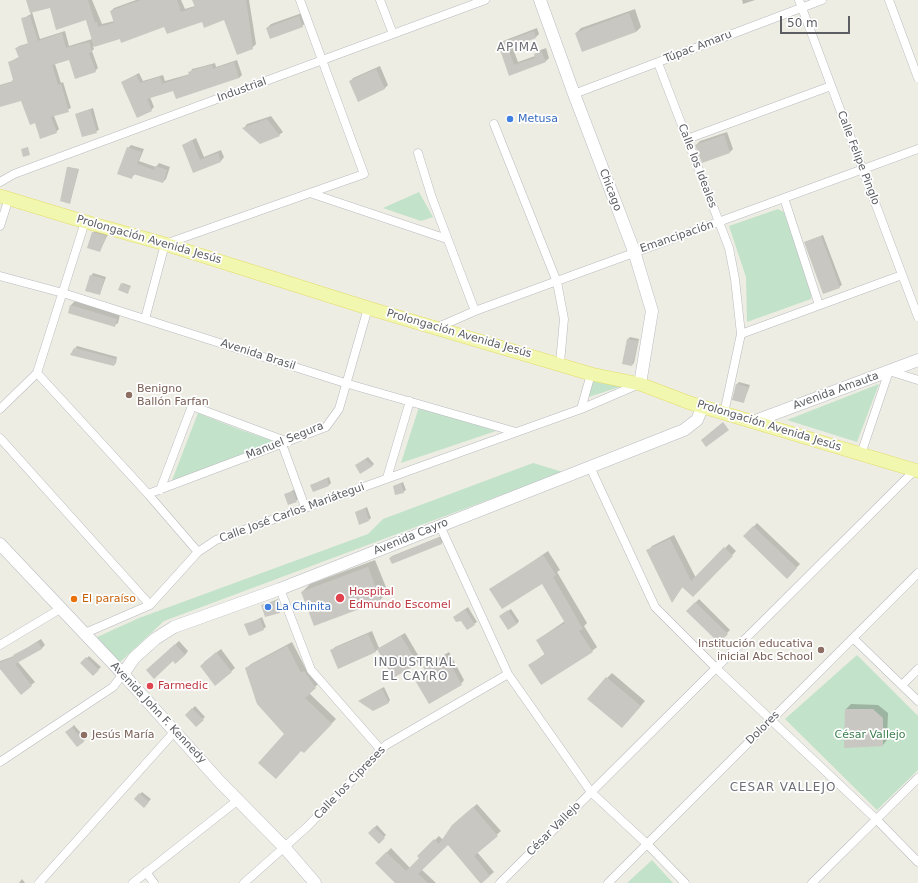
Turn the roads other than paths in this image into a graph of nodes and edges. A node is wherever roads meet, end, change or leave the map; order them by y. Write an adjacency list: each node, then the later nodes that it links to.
1 (300, 0): 11 (street)
2 (380, 0): 10 (street)
3 (459, 0): 9 (street)
4 (485, 0): 9 (street, Industrial)
5 (540, 0): 15 (main road, Chicago)
6 (822, 0): 8 (street, Túpac Amaru)
7 (889, 0): 13 (street)
8 (800, 4): 12 (street, Túpac Amaru); 14 (street, Calle Felipe Pinglo)
9 (462, 8): 10 (street, Industrial)
10 (393, 34): 11 (street, Industrial)
11 (321, 60): 21 (street, Industrial); 22 (street)
12 (658, 63): 15 (street, Túpac Amaru); 17 (street, Calle los Ideales)
13 (918, 78)
14 (831, 86): 17 (street); 20 (street, Calle Felipe Pinglo)
15 (574, 94): 30 (main road, Chicago)
16 (494, 124): 33 (street)
17 (687, 139): 26 (street, Calle los Ideales)
18 (918, 149): 20 (street, Emancipación)
19 (418, 153): 28 (street)
20 (862, 169): 24 (street, Emancipación); 31 (street, Calle Felipe Pinglo)
21 (0, 182)
22 (310, 193): 28 (street); 29 (street)
23 (4, 197): 25 (main road, Prolongación Avenida Jesús); 27 (street)
24 (784, 198): 26 (street, Emancipación); 35 (street)
25 (85, 222): 29 (main road, Prolongación Avenida Jesús); 34 (street)
26 (719, 222): 30 (street, Emancipación); 41 (street, Calle los Ideales)
27 (0, 226)
28 (448, 239): 37 (street)
29 (165, 244): 36 (main road, Prolongación Avenida Jesús); 39 (street)
30 (634, 251): 33 (street, Emancipación); 49 (main road, Chicago)
31 (902, 275): 35 (street); 38 (street, Calle Felipe Pinglo)
32 (0, 276): 34 (street, Avenida Brasil)
33 (557, 282): 37 (street, Emancipación); 43 (street)
34 (63, 293): 39 (street, Avenida Brasil); 45 (street)
35 (819, 305): 41 (street)
36 (368, 308): 40 (main road, Prolongación Avenida Jesús); 48 (street, Manuel Segura)
37 (474, 311): 40 (street, Emancipación)
38 (918, 317)
39 (145, 319): 48 (street, Avenida Brasil)
40 (436, 328): 43 (main road, Prolongación Avenida Jesús)
41 (741, 334): 54 (street, Calle los Ideales)
42 (918, 360): 44 (main road, Avenida Amauta)
43 (560, 364): 46 (main road, Prolongación Avenida Jesús)
44 (889, 371): 47 (street); 55 (main road, Avenida Amauta); 59 (street)
45 (37, 373): 52 (street); 64 (street)
46 (591, 374): 49 (main road, Prolongación Avenida Jesús); 53 (street)
47 (918, 380)
48 (346, 383): 50 (street, Avenida Brasil); 58 (street, Manuel Segura)
49 (640, 384): 51 (main road, Prolongación Avenida Jesús); 53 (street, Calle José Carlos Mariátegui)
50 (410, 401): 56 (street, Avenida Brasil); 62 (street)
51 (703, 406): 54 (main road, Prolongación Avenida Jesús); 60 (main road, Avenida Cayro)
52 (0, 408)
53 (581, 408): 56 (street, Calle José Carlos Mariátegui)
54 (724, 412): 55 (main road, Prolongación Avenida Jesús)
55 (755, 421): 59 (main road, Prolongación Avenida Jesús)
56 (516, 432): 62 (street, Calle José Carlos Mariátegui)
57 (0, 438): 71 (street)
58 (285, 443): 63 (street, Manuel Segura); 63 (street); 65 (street)
59 (861, 454): 61 (main road, Prolongación Avenida Jesús)
60 (590, 467): 66 (main road, Avenida Cayro); 76 (street)
61 (916, 470): 76 (street, César Vallejo)
62 (387, 478): 65 (street, Calle José Carlos Mariátegui)
63 (160, 490): 64 (street, Manuel Segura)
64 (148, 494): 68 (street)
65 (305, 507): 68 (street, Calle José Carlos Mariátegui)
66 (440, 526): 70 (main road, Avenida Cayro); 79 (street)
67 (0, 544): 72 (main road, Avenida John F. Kennedy)
68 (198, 552): 71 (street, Calle José Carlos Mariátegui)
69 (918, 573): 74 (street, Dolores)
70 (280, 589): 78 (main road, Avenida Cayro); 84 (street)
71 (150, 604): 73 (street)
72 (60, 609): 73 (main road, Avenida John F. Kennedy); 75 (street)
73 (83, 634): 78 (main road, Avenida John F. Kennedy)
74 (853, 638): 80 (street); 82 (street, Dolores)
75 (0, 645)
76 (716, 668): 82 (street); 87 (street, César Vallejo)
77 (918, 670): 80 (street)
78 (123, 674): 83 (main road, Avenida John F. Kennedy); 85 (street)
79 (508, 674): 84 (street, Calle los Cipreses); 87 (street)
80 (902, 685): 81 (street)
81 (918, 701)
82 (771, 719): 89 (street); 90 (street, Dolores)
83 (175, 731): 88 (main road, Avenida John F. Kennedy); 94 (street)
84 (381, 750): 91 (street, Calle los Cipreses)
85 (0, 762)
86 (918, 778): 89 (street)
87 (591, 792): 90 (street); 99 (street, César Vallejo)
88 (238, 800): 91 (main road, Avenida John F. Kennedy); 93 (street)
89 (876, 819): 92 (street); 102 (street)
90 (647, 844): 100 (street, Dolores); 101 (street)
91 (285, 848): 97 (street, Calle los Cipreses); 98 (main road, Avenida John F. Kennedy)
92 (918, 862)
93 (146, 872): 95 (street); 96 (street)
94 (39, 883)
95 (133, 883)
96 (154, 883)
97 (244, 883)
98 (315, 883)
99 (500, 883)
100 (608, 883)
101 (685, 883)
102 (812, 883)

